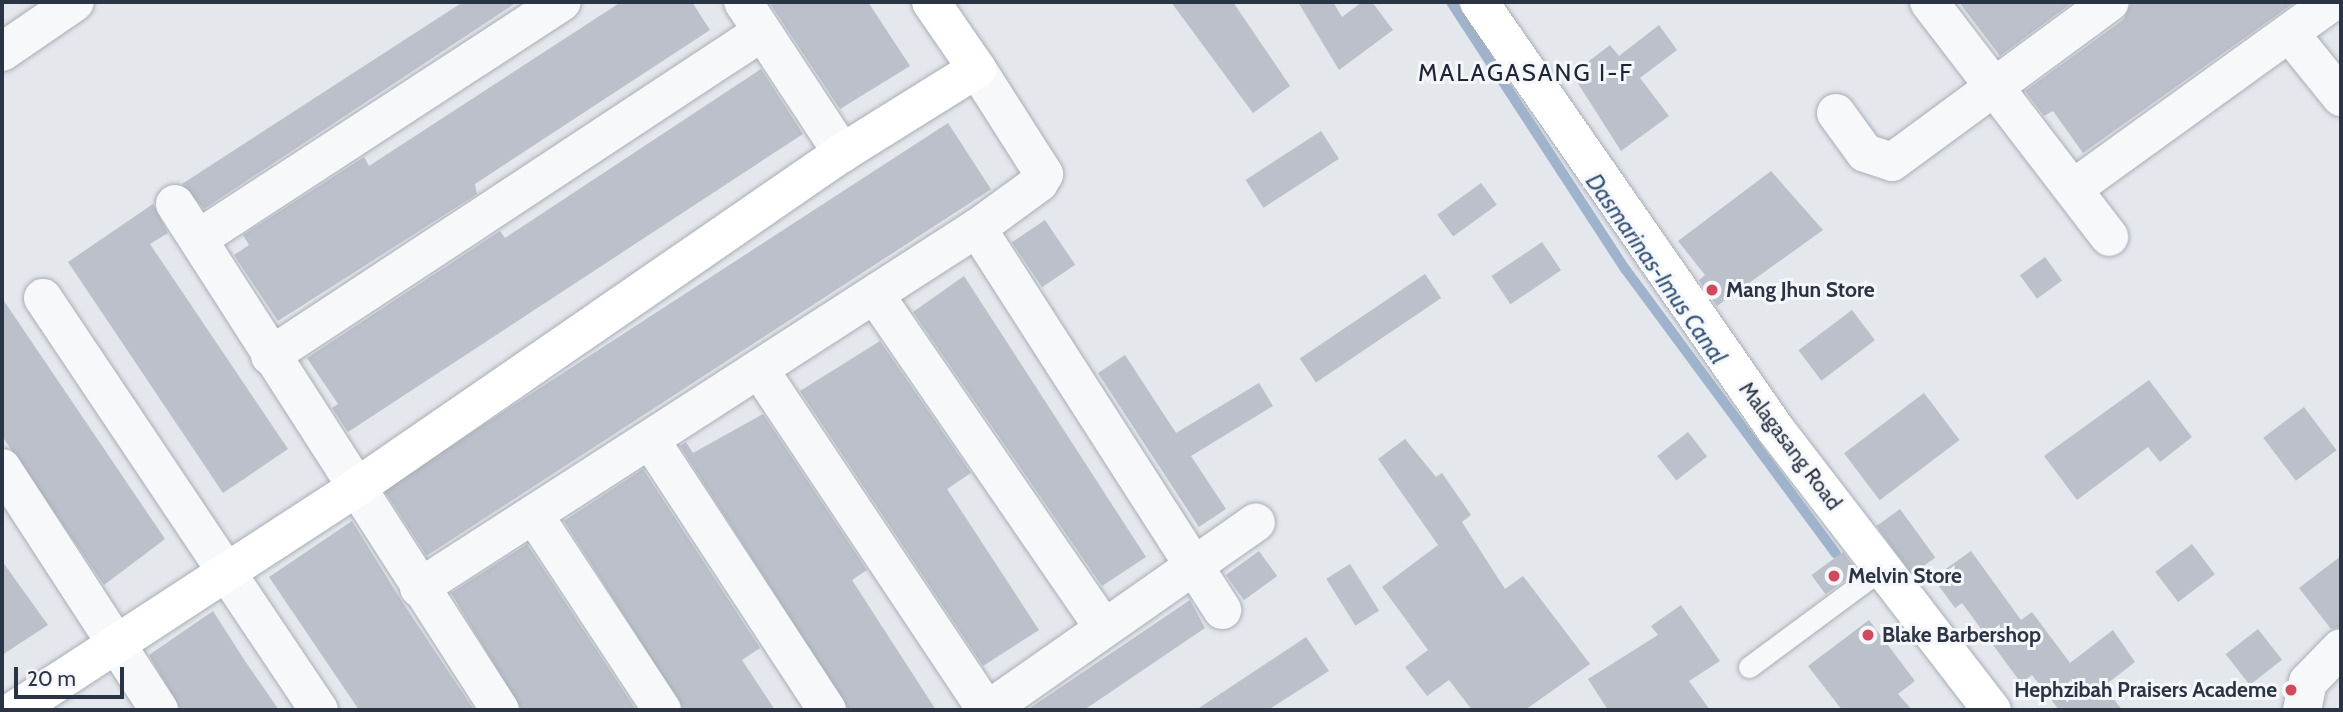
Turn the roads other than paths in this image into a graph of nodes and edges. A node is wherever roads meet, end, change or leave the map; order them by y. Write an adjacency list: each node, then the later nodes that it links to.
1 (75, 2): 10 (street)
2 (561, 2): 20 (street)
3 (931, 2): 11 (street)
4 (1479, 2): 32 (street, Malagasang Road)
5 (1928, 2): 12 (street)
6 (2110, 2): 12 (street)
7 (2332, 2): 9 (street)
8 (752, 17): 15 (street); 23 (street)
9 (2291, 34): 13 (street); 16 (street)
10 (2, 52)
11 (977, 69): 15 (street); 18 (street)
12 (1995, 84): 14 (street); 16 (street)
13 (2341, 97)
14 (1836, 113)
15 (842, 153): 27 (street)
16 (2074, 188): 19 (street)
17 (175, 204): 20 (street)
18 (977, 228): 21 (street); 31 (street)
19 (2109, 237)
20 (198, 239): 23 (street)
21 (875, 295): 24 (street); 36 (street)
22 (43, 298): 33 (street)
23 (270, 356): 27 (street)
24 (759, 369): 25 (street); 46 (street)
25 (651, 441): 29 (street); 45 (street)
26 (2, 468): 28 (street)
27 (360, 485): 33 (street); 34 (street)
28 (15, 514): 37 (street)
29 (534, 515): 34 (street); 44 (street)
30 (1255, 522): 31 (street)
31 (1192, 566): 35 (street); 36 (street)
32 (1883, 568): 39 (lane); 47 (street, Malagasang Road)
33 (228, 572): 37 (street); 42 (street)
34 (419, 589): 43 (street)
35 (1222, 610)
36 (1104, 628): 46 (street)
37 (117, 644): 40 (street); 41 (street)
38 (2341, 648): 48 (street)
39 (1749, 667)
40 (15, 710)
41 (159, 710)
42 (319, 710)
43 (500, 710)
44 (662, 710)
45 (827, 710)
46 (987, 710)
47 (1992, 710)
48 (2302, 710)

